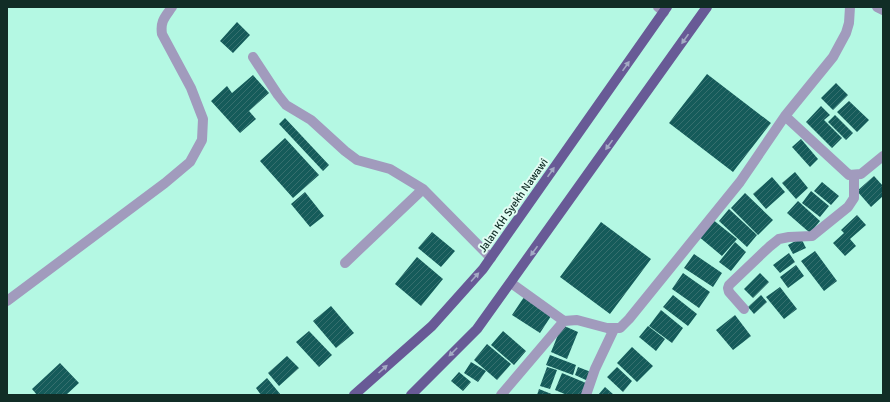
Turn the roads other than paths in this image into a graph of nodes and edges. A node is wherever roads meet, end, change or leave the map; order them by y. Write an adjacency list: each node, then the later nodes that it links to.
1 (172, 7): 15 (street)
2 (707, 7): 14 (main road, one-way to 14)
3 (850, 7): 8 (street)
4 (877, 7): 6 (street)
5 (663, 9): 12 (main road, Jalan KH Syekh Nawawi, one-way to 5)
6 (883, 10)
7 (253, 56): 11 (street)
8 (785, 116): 10 (street); 18 (street)
9 (883, 156): 10 (street)
10 (854, 175): 16 (street)
11 (423, 189): 12 (street); 13 (street)
12 (491, 258): 19 (main road, Jalan KH Syekh Nawawi, one-way to 12)
13 (345, 263)
14 (511, 283): 17 (street); 20 (main road, one-way to 20)
15 (7, 301)
16 (744, 309)
17 (564, 321): 18 (street); 21 (street)
18 (614, 329): 22 (street)
19 (354, 395)
20 (411, 395)
21 (501, 395)
22 (586, 395)

